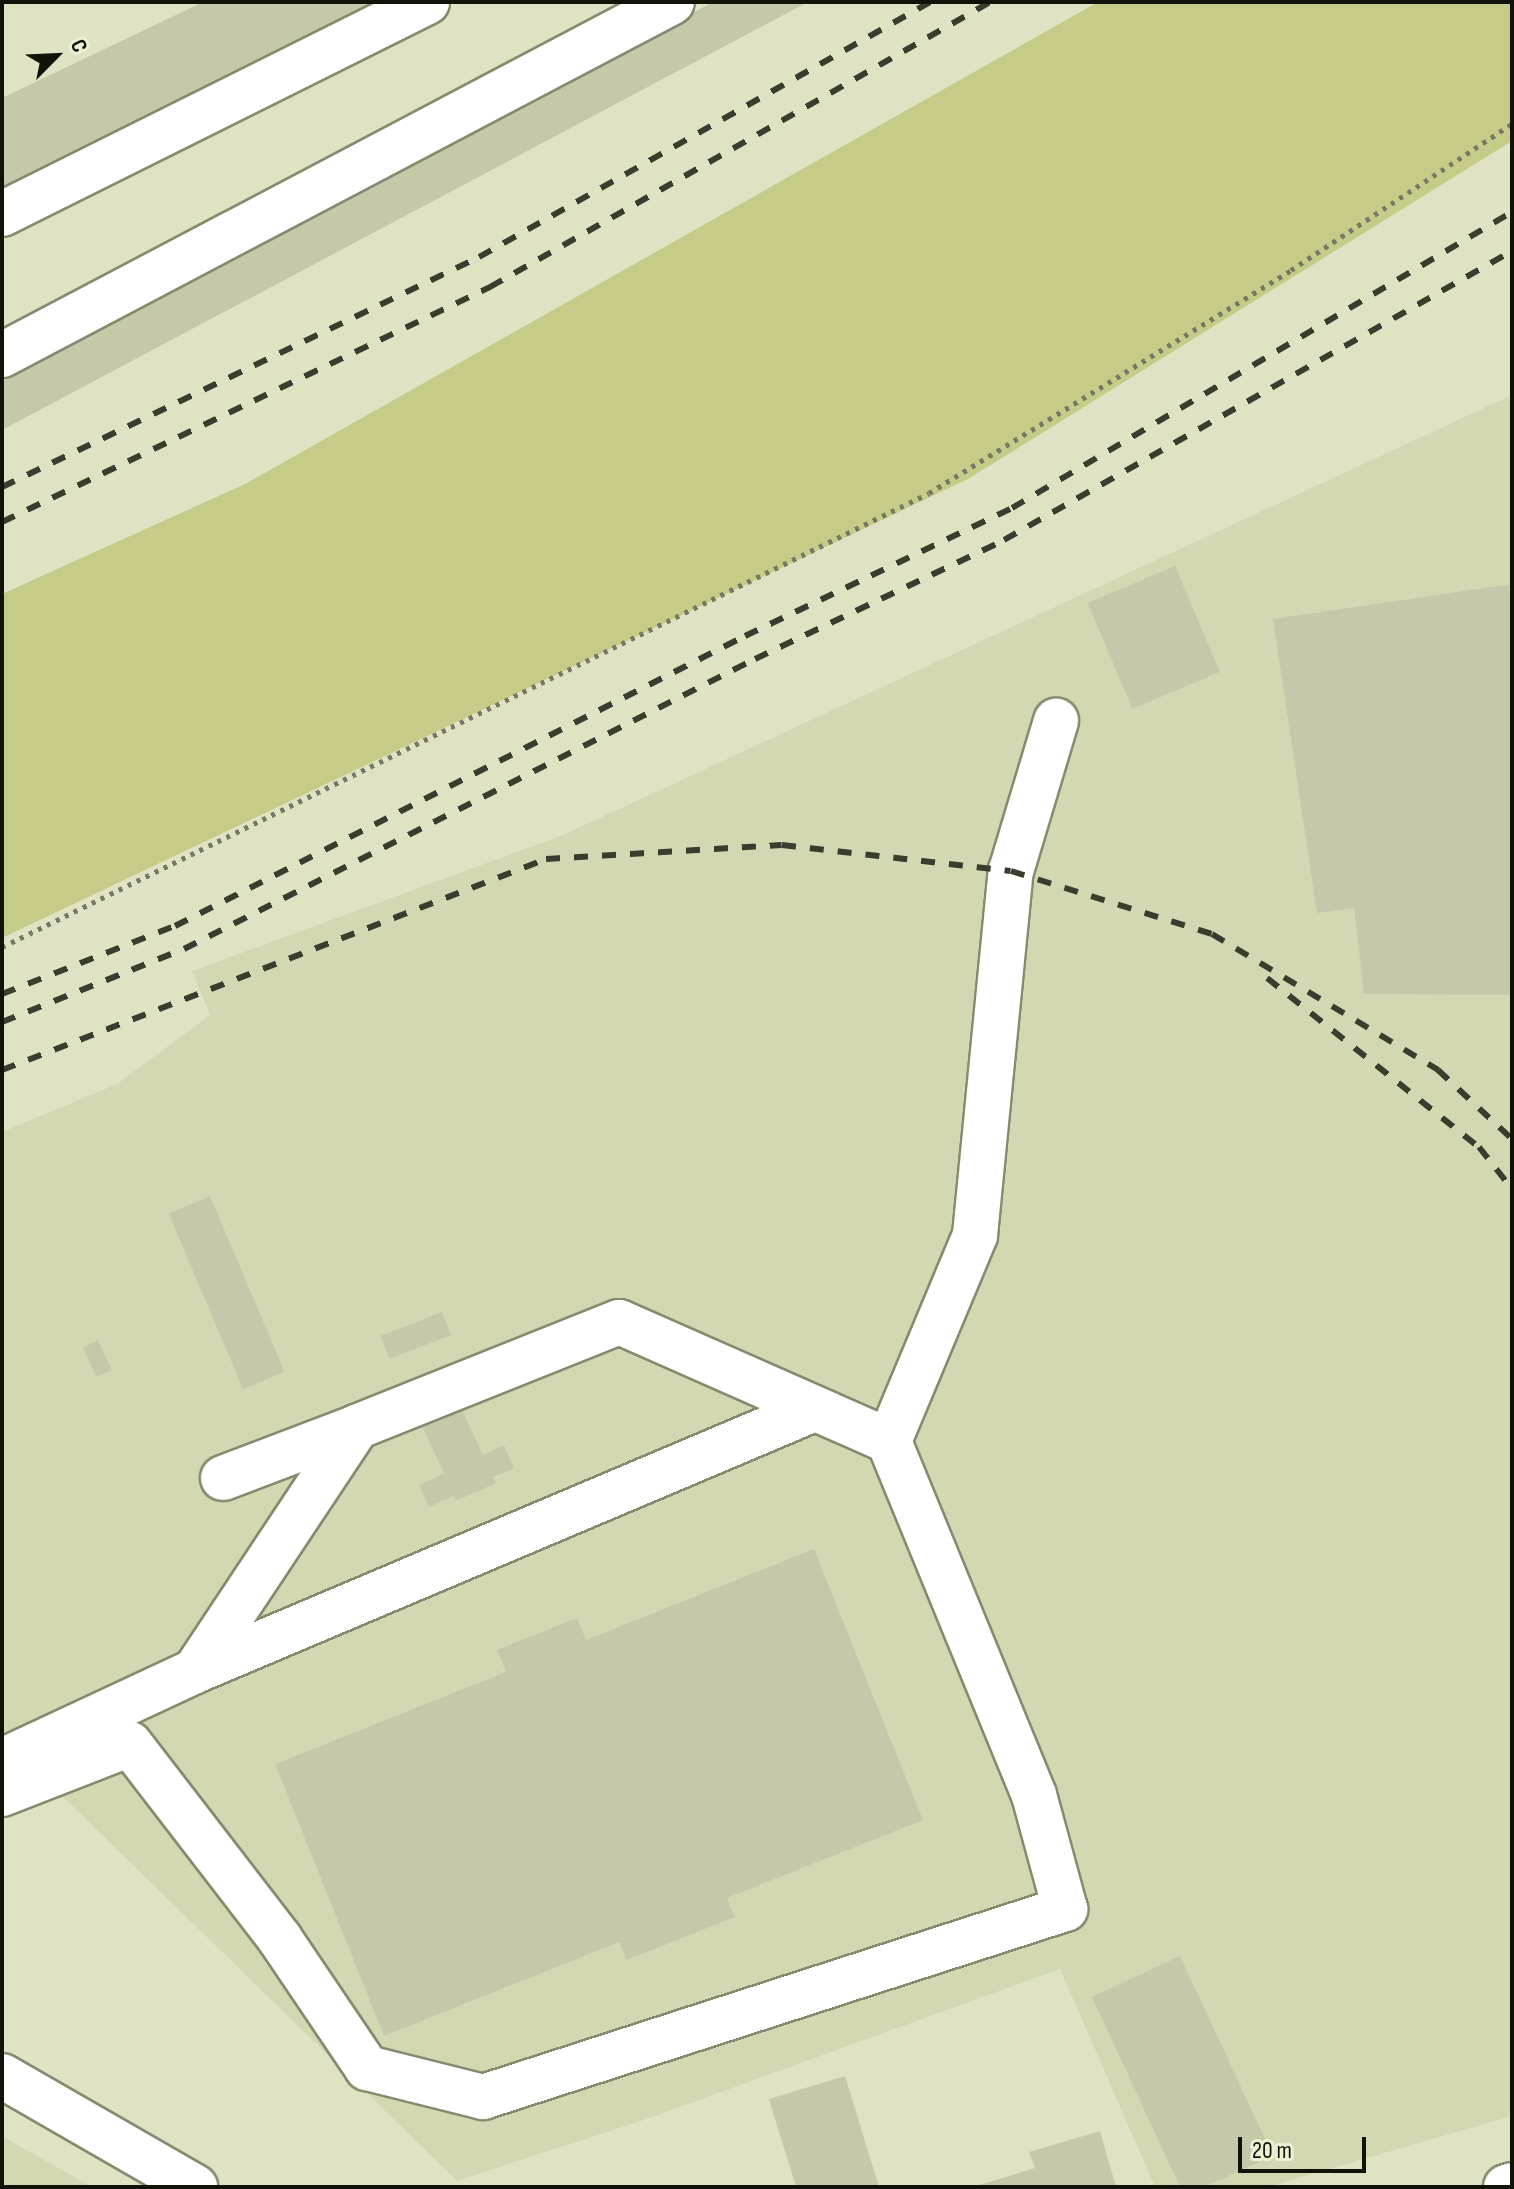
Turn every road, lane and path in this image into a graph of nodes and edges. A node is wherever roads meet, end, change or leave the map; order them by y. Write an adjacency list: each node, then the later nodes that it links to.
1 (427, 2): 4 (street)
2 (672, 2): 5 (street)
3 (1512, 124): 7 (path)
4 (2, 214)
5 (2, 355)
6 (1056, 721): 10 (street)
7 (2, 947)
8 (812, 1410): 9 (street); 10 (street); 12 (street)
9 (357, 1427): 11 (street); 12 (street)
10 (889, 1441): 14 (street)
11 (223, 1478)
12 (195, 1671): 13 (street)
13 (2, 1761)
14 (2, 1794)
15 (2, 2076): 16 (street)
16 (195, 2187)

